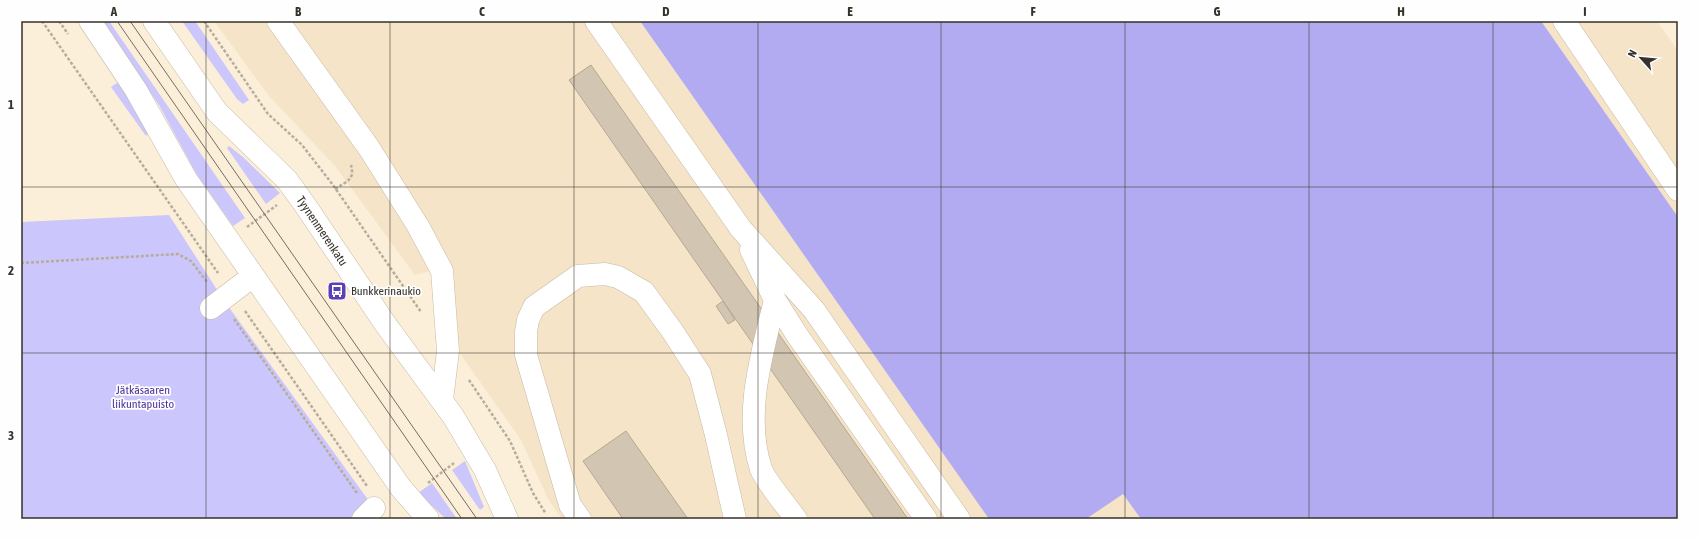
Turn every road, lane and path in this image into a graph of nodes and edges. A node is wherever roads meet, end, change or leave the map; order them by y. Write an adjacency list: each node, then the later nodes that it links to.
1 (42, 21): 12 (path)
2 (90, 21): 11 (main road)
3 (154, 21): 9 (main road, Tyynenmerenkatu)
4 (204, 21): 17 (path)
5 (278, 21): 18 (main road)
6 (596, 21): 10 (main road)
7 (1564, 21): 8 (main road)
8 (1678, 190)
9 (295, 191): 11 (path); 19 (main road, Tyynenmerenkatu)
10 (741, 229): 15 (main road); 30 (main road)
11 (229, 241): 12 (path); 14 (main road)
12 (207, 257): 16 (path)
13 (21, 263): 16 (path)
14 (254, 276): 16 (main road); 21 (main road)
15 (775, 300): 28 (main road); 29 (main road)
16 (221, 301): 22 (path); 22 (path)
17 (423, 316)
18 (448, 351): 19 (main road); 23 (path)
19 (442, 400): 20 (main road, Tyynenmerenkatu)
20 (474, 450): 21 (path); 25 (main road, Tyynenmerenkatu)
21 (408, 497): 24 (main road)
22 (367, 504)
23 (548, 517)
24 (428, 519)
25 (508, 519)
26 (580, 519): 27 (main road)
27 (735, 519)
28 (796, 519)
29 (926, 519)
30 (959, 519)

